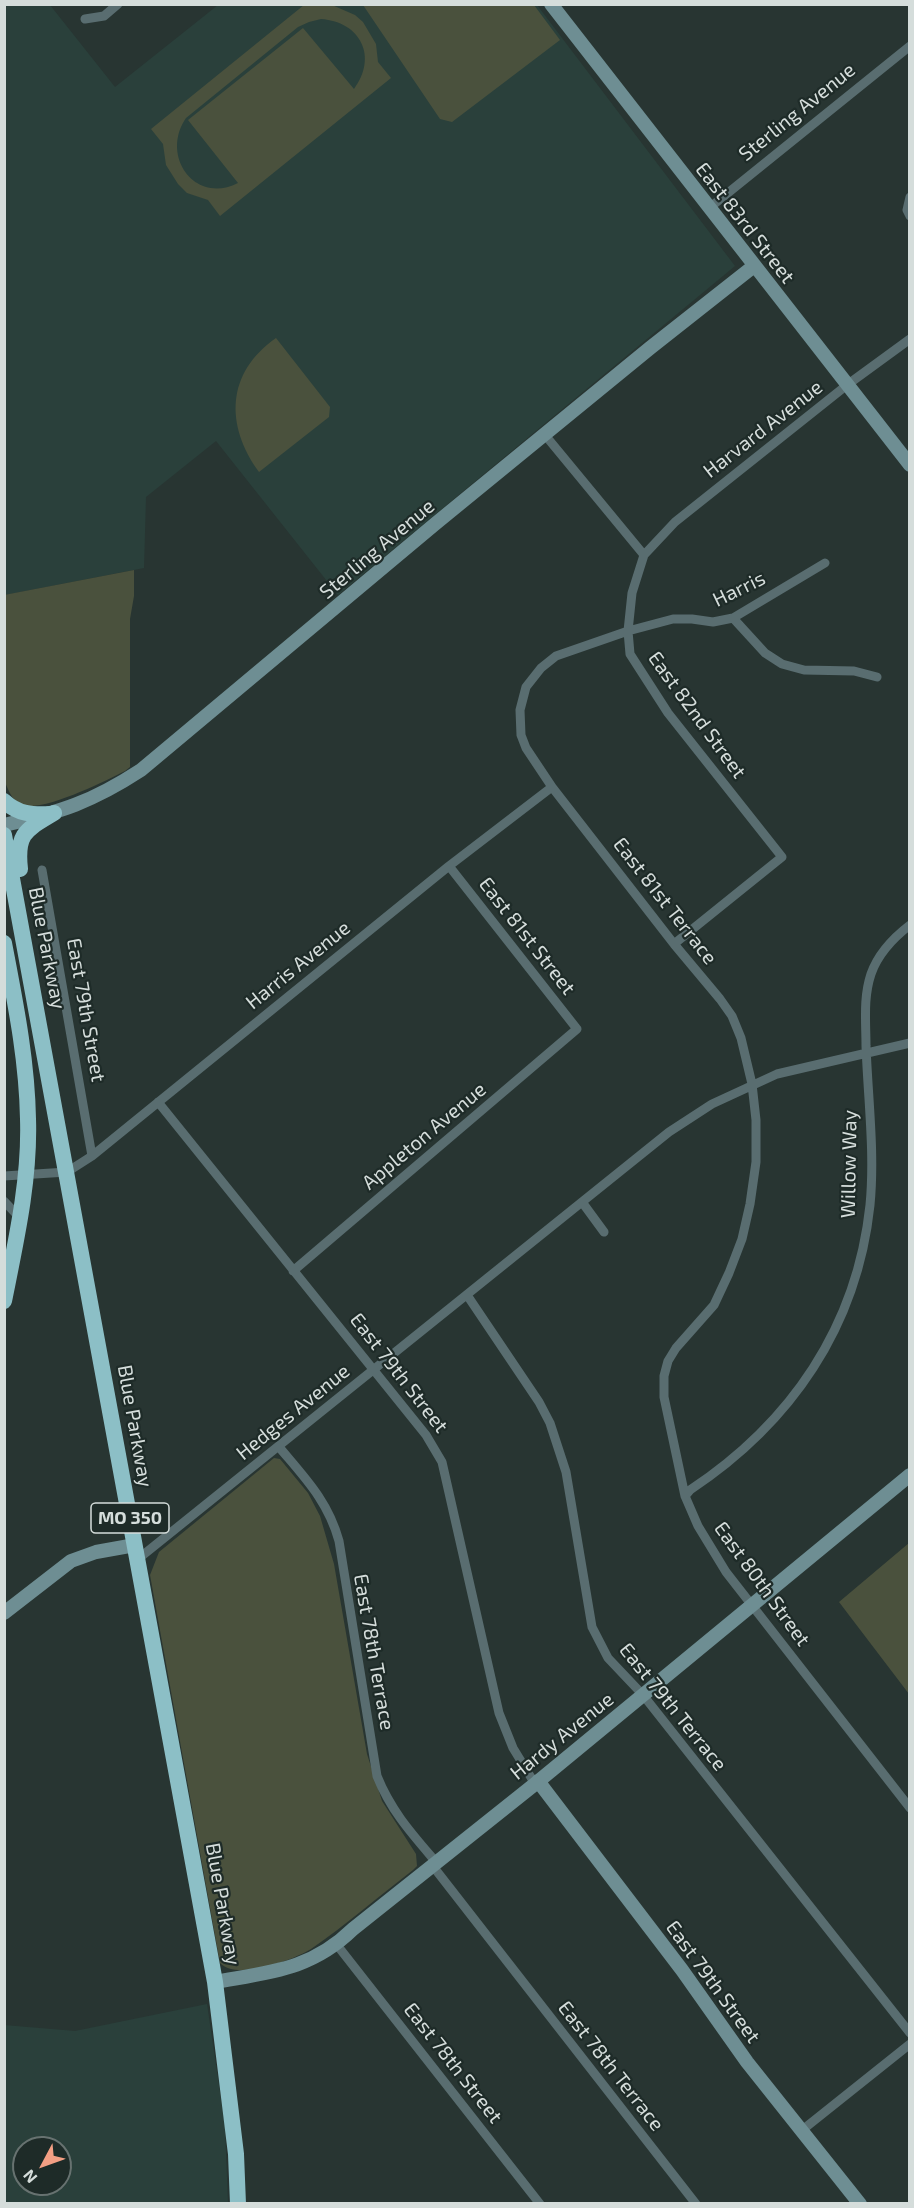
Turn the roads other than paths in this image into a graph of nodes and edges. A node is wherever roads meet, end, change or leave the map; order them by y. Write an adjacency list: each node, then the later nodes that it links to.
1 (118, 4): 3 (street)
2 (551, 4): 6 (street, East 83rd Street)
3 (85, 19)
4 (909, 46): 6 (street, Sterling Avenue)
5 (909, 199): 7 (street)
6 (708, 209): 8 (street, East 83rd Street)
7 (909, 216)
8 (754, 266): 10 (street, East 83rd Street); 11 (street, Sterling Avenue)
9 (909, 339): 10 (street, Harvard Avenue)
10 (847, 385): 12 (street, East 83rd Street); 13 (street, Harvard Avenue)
11 (545, 435): 13 (street); 21 (street, Sterling Avenue)
12 (909, 465)
13 (644, 555): 16 (street, East 82nd Street)
14 (825, 562): 15 (street, Harris)
15 (733, 618): 16 (street, Harris); 17 (street)
16 (628, 631): 18 (street, Harris); 29 (street, East 82nd Street)
17 (877, 677)
18 (528, 751): 19 (street, East 81st Terrace)
19 (552, 786): 24 (street, Harris Avenue); 29 (street, East 81st Terrace)
20 (4, 801): 21 (highway)
21 (54, 813): 22 (street, Sterling Avenue); 26 (highway)
22 (4, 825)
23 (4, 835): 26 (highway, Blue Parkway / MO 350)
24 (449, 866): 30 (street, East 81st Street); 34 (street, Harris Avenue)
25 (42, 870): 35 (street, East 79th Street)
26 (21, 924): 36 (highway, Blue Parkway / MO 350)
27 (909, 925): 32 (street, Willow Way)
28 (4, 943): 37 (highway, Blue Parkway)
29 (674, 944): 33 (street, East 81st Terrace)
30 (580, 1030): 43 (street, Appleton Avenue)
31 (909, 1043): 32 (street, Hedges Avenue)
32 (866, 1053): 33 (street, Hedges Avenue); 49 (street, Willow Way)
33 (752, 1084): 40 (street, Hedges Avenue); 49 (street, East 80th Street)
34 (158, 1102): 35 (street, Harris Avenue); 43 (street, East 79th Street)
35 (92, 1156): 36 (street, Harris Avenue)
36 (67, 1172): 37 (street); 50 (highway, Blue Parkway / MO 350)
37 (26, 1173): 38 (street); 41 (highway, Blue Parkway)
38 (4, 1176)
39 (4, 1201): 41 (street)
40 (582, 1202): 42 (street); 44 (street, Hedges Avenue)
41 (19, 1217): 45 (highway, Blue Parkway)
42 (604, 1232)
43 (293, 1271): 46 (street, East 79th Street)
44 (467, 1295): 46 (street, Hedges Avenue); 53 (street, East 79th Terrace)
45 (4, 1301)
46 (374, 1371): 47 (street, Hedges Avenue); 54 (street, East 79th Street)
47 (279, 1447): 50 (street, Hedges Avenue); 56 (street, East 78th Terrace)
48 (909, 1475): 51 (street, Hardy Avenue)
49 (685, 1496): 51 (street, East 80th Street)
50 (136, 1552): 52 (street); 58 (highway, Blue Parkway / MO 350)
51 (752, 1605): 53 (street, Hardy Avenue); 55 (street, East 80th Street)
52 (4, 1613)
53 (643, 1695): 54 (street, Hardy Avenue); 59 (street, East 79th Terrace)
54 (536, 1782): 56 (street, Hardy Avenue); 61 (street, East 79th Street)
55 (909, 1808)
56 (434, 1864): 57 (street, Hardy Avenue); 64 (street, East 78th Terrace)
57 (337, 1945): 58 (street, Hardy Avenue); 63 (street, East 78th Street)
58 (216, 1982): 62 (highway, Blue Parkway / MO 350)
59 (909, 2033)
60 (909, 2044): 61 (street)
61 (801, 2131): 65 (street, East 79th Street)
62 (238, 2204)
63 (540, 2204)
64 (696, 2204)
65 (860, 2204)

